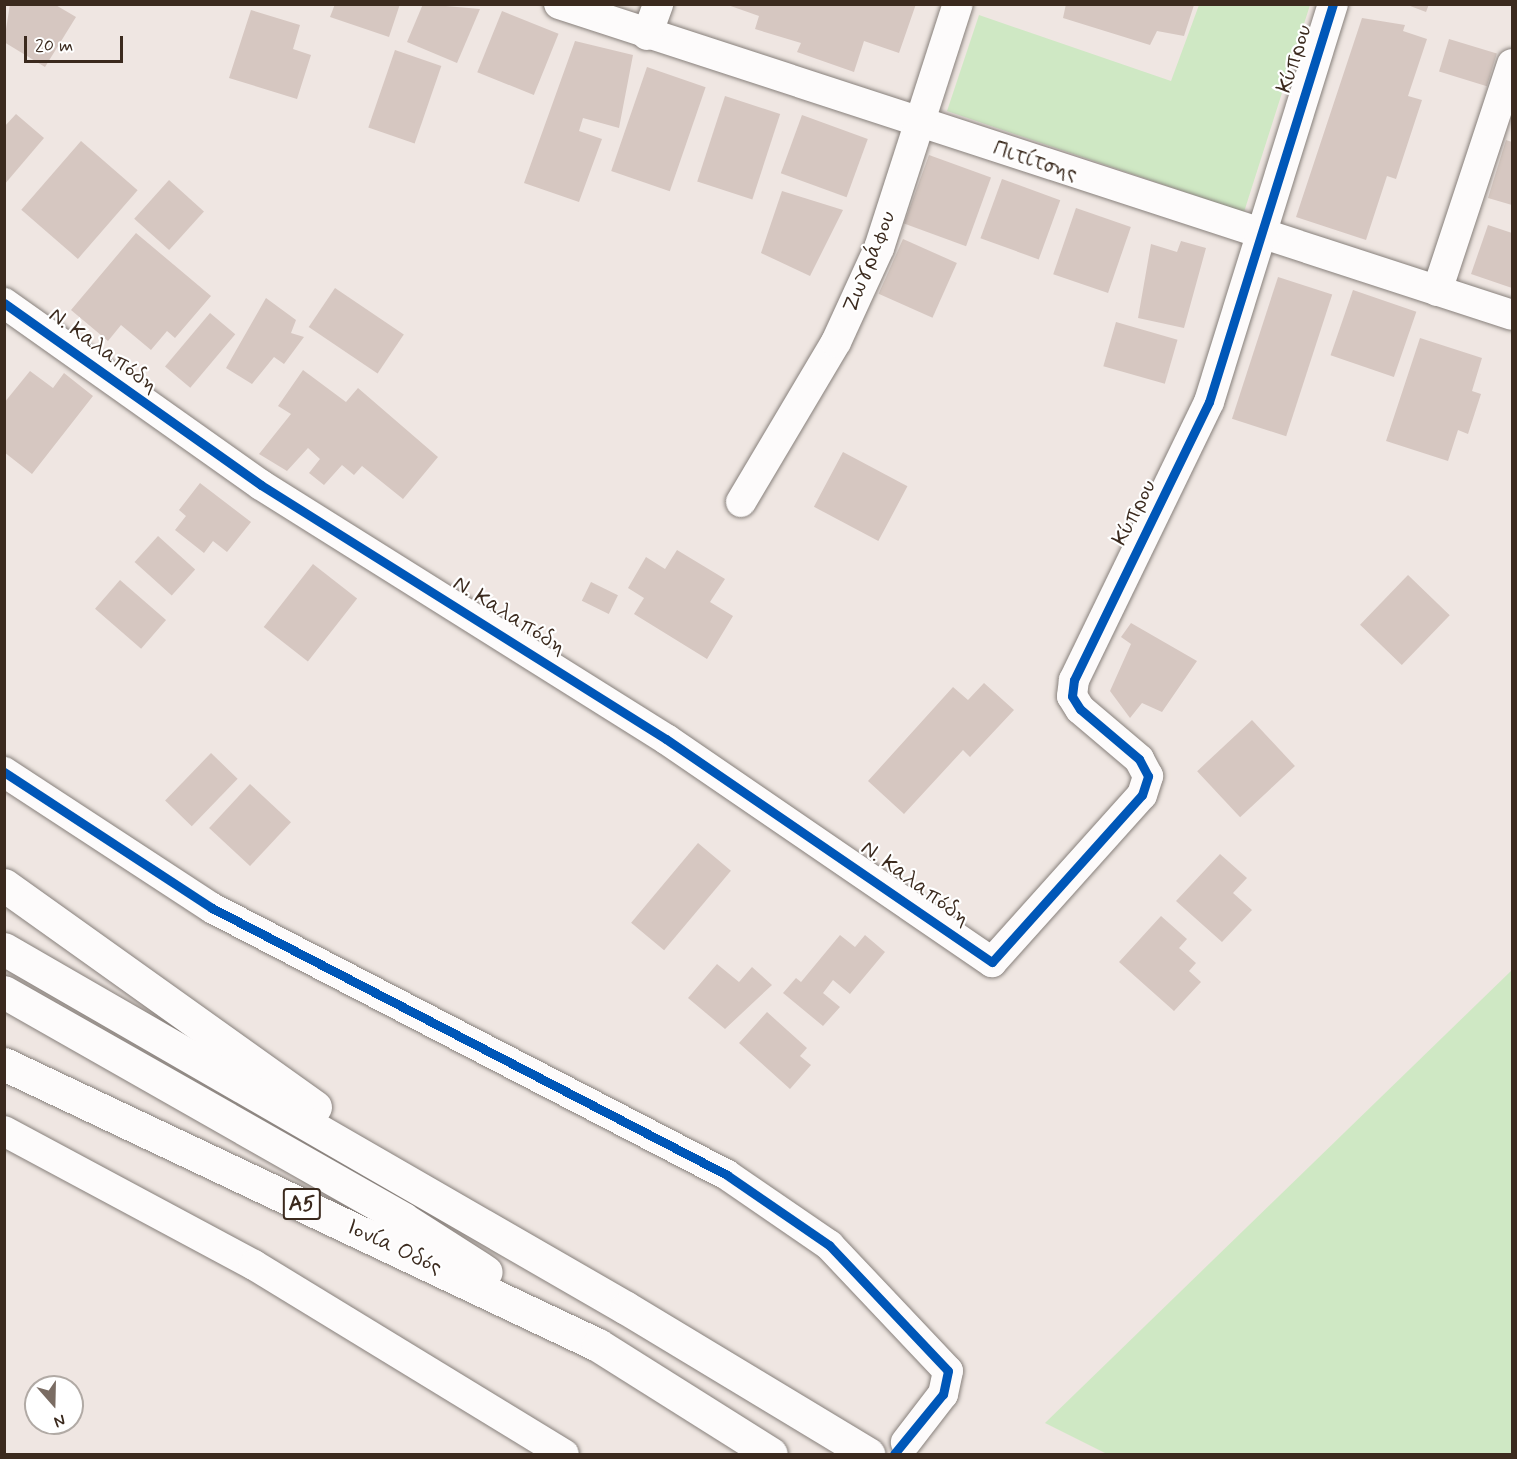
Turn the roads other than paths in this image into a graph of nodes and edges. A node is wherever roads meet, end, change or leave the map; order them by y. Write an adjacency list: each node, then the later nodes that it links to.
1 (559, 4): 5 (street, Πιτίτσης)
2 (658, 4): 5 (street)
3 (958, 4): 7 (street, Ζωγράφου)
4 (1333, 4): 8 (street, Κύπρου)
5 (647, 35): 7 (street, Πιτίτσης)
6 (1512, 64): 9 (street)
7 (920, 123): 8 (street, Πιτίτσης); 12 (street, Ζωγράφου)
8 (1259, 235): 9 (street, Πιτίτσης); 16 (street, Κύπρου)
9 (1437, 291): 11 (street, Πιτίτσης)
10 (4, 303): 16 (street, Ν. Καλαπόδη)
11 (1512, 315)
12 (741, 502)
13 (4, 772): 22 (street)
14 (4, 885): 20 (highway)
15 (4, 949): 20 (highway)
16 (992, 962)
17 (4, 993): 21 (highway)
18 (4, 1064): 21 (highway, Ιονία Οδός / Α5)
19 (4, 1131): 24 (street)
20 (445, 1202): 23 (highway)
21 (598, 1345): 25 (highway, Ιονία Οδός / Α5)
22 (906, 1442)
23 (855, 1446)
24 (564, 1455)
25 (771, 1455)

